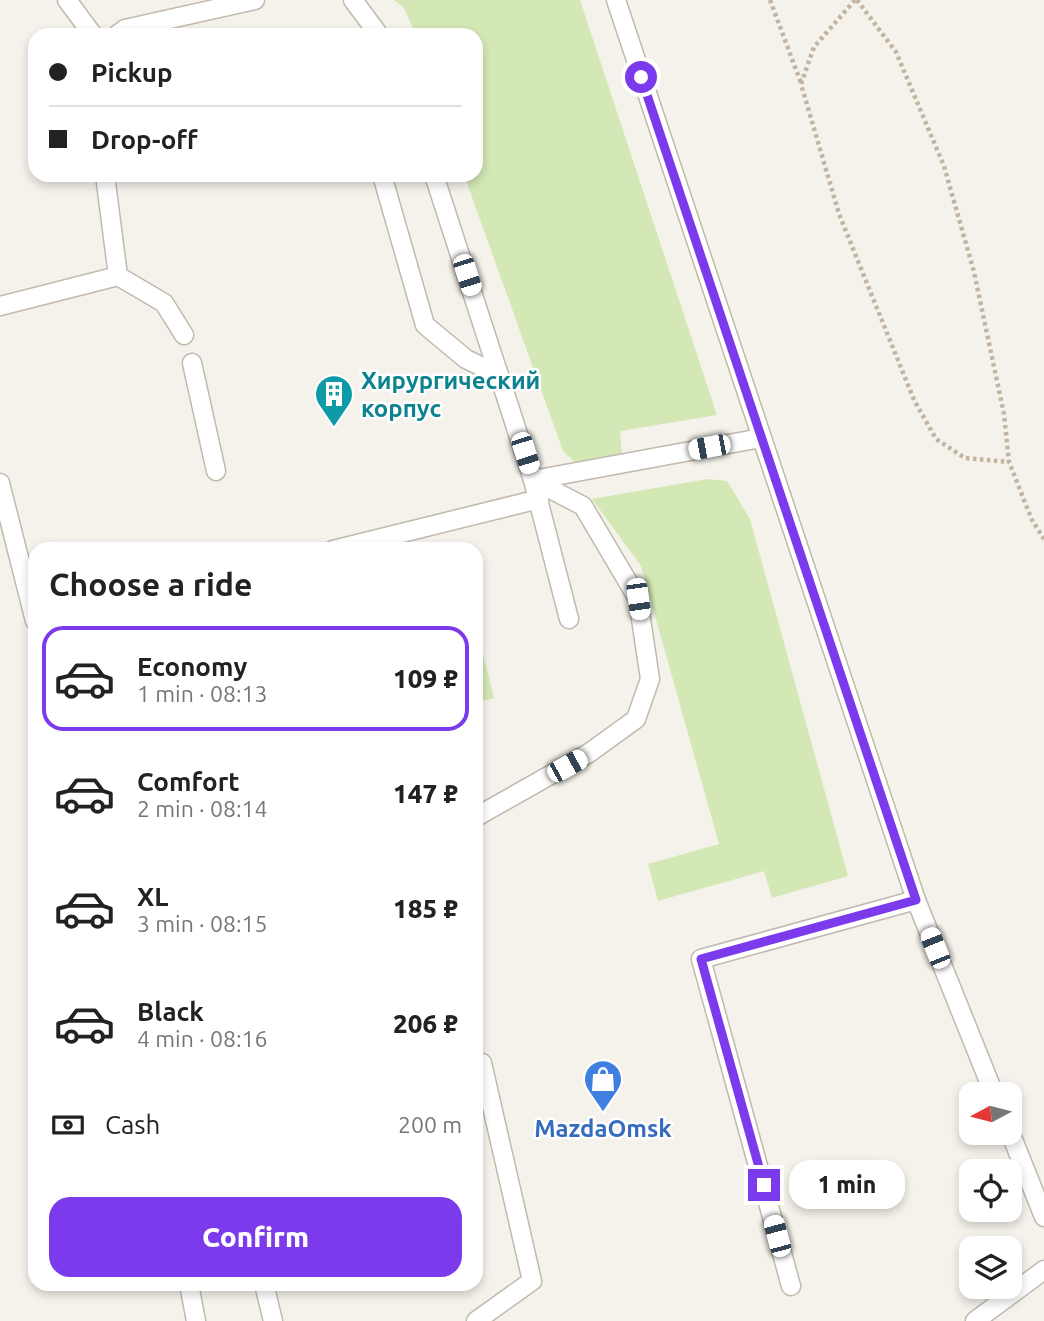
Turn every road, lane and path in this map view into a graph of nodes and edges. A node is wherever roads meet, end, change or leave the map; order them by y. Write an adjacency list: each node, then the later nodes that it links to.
1 (67, 0): 7 (lane)
2 (255, 0): 8 (lane)
3 (353, 0): 9 (lane)
4 (616, 0): 19 (lane)
5 (770, 0): 10 (path)
6 (856, 0): 10 (path); 20 (path)
7 (88, 28)
8 (129, 28)
9 (374, 28)
10 (801, 84): 20 (path)
11 (106, 182): 14 (lane)
12 (384, 182): 18 (lane)
13 (436, 182): 18 (lane)
14 (118, 276): 15 (lane); 16 (lane)
15 (0, 306)
16 (184, 335)
17 (192, 363): 21 (lane)
18 (499, 375): 22 (lane)
19 (761, 438): 22 (lane); 30 (lane)
20 (1009, 462): 25 (path)
21 (216, 471)
22 (533, 480): 24 (lane); 29 (lane)
23 (0, 483): 27 (lane)
24 (538, 499): 26 (lane); 28 (lane)
25 (1044, 538)
26 (365, 542)
27 (28, 593)
28 (569, 619)
29 (483, 813)
30 (916, 900): 32 (lane); 36 (lane)
31 (483, 1067): 41 (lane)
32 (989, 1082)
33 (1015, 1145): 34 (lane)
34 (1044, 1217)
35 (1044, 1269): 42 (lane)
36 (791, 1286)
37 (190, 1291): 39 (lane)
38 (266, 1291): 40 (lane)
39 (196, 1321)
40 (273, 1321)
41 (476, 1321)
42 (975, 1321)

